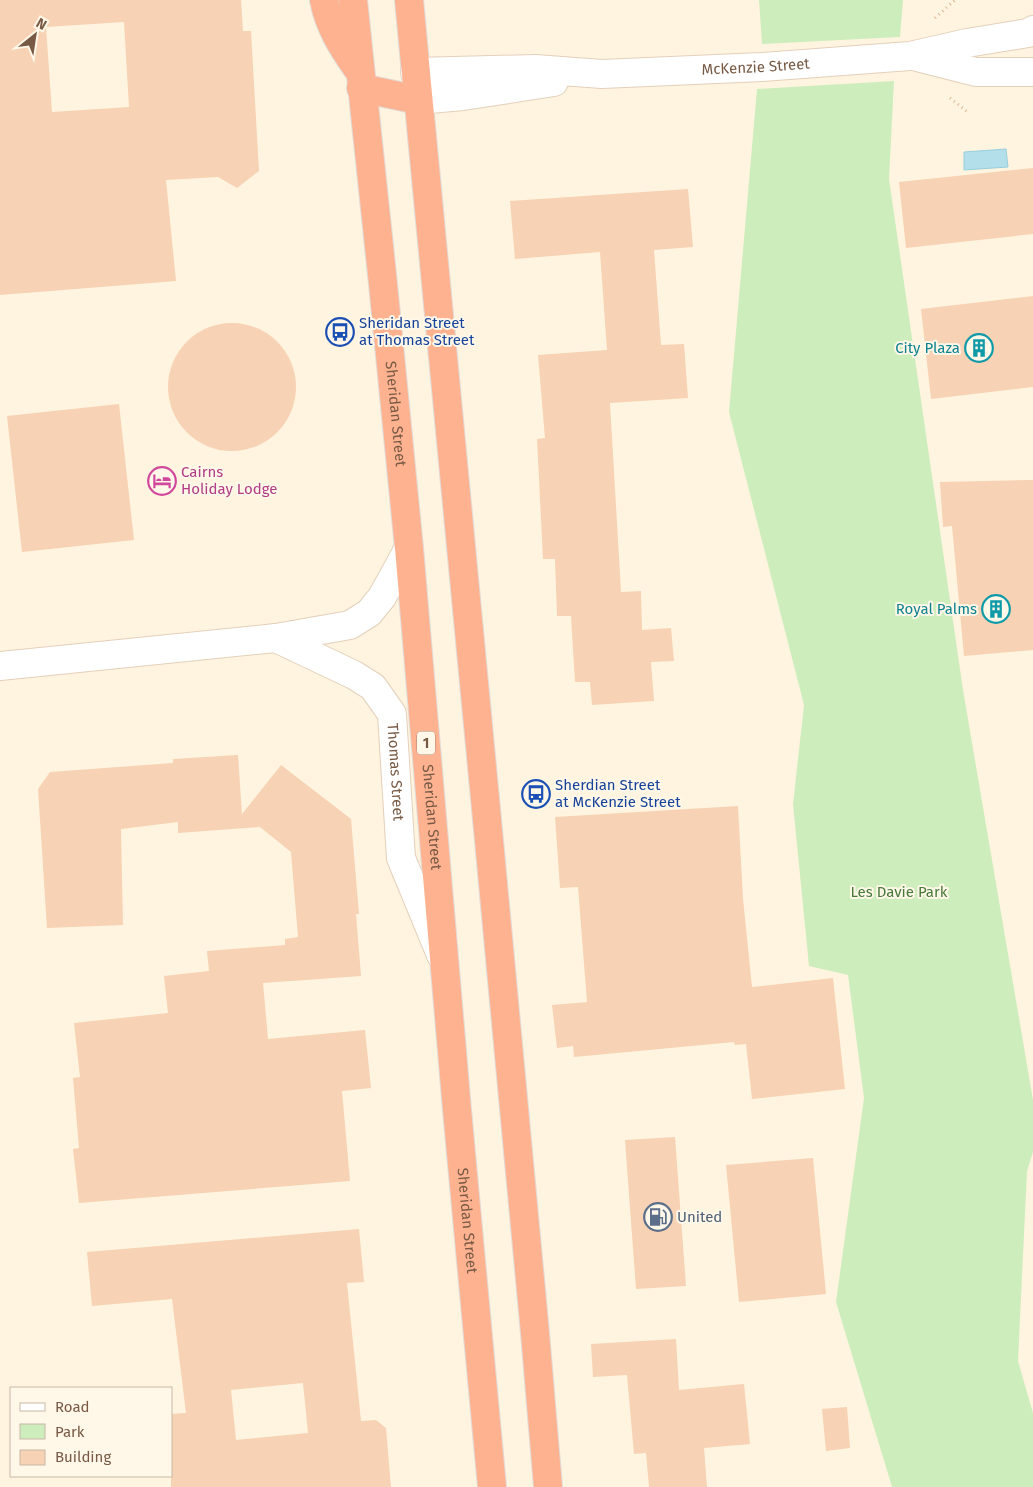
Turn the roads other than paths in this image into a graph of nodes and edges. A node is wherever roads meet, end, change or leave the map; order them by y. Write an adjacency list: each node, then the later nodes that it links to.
1 (324, 0): 9 (highway)
2 (353, 0): 9 (highway, Sheridan Street / 1)
3 (408, 0): 6 (highway)
4 (1033, 30): 5 (street, McKenzie Street)
5 (910, 56): 7 (street, McKenzie Street); 8 (street, McKenzie Street)
6 (415, 72): 8 (street, McKenzie Street); 9 (highway); 10 (highway)
7 (1033, 72)
8 (602, 74): 10 (street, McKenzie Street)
9 (360, 80): 10 (highway); 11 (highway, Sheridan Street / 1)
10 (418, 100): 16 (highway)
11 (409, 548): 12 (street); 14 (highway, Sheridan Street / 1)
12 (276, 638): 13 (street); 14 (street, Thomas Street)
13 (0, 666)
14 (444, 962): 15 (highway, Sheridan Street / 1)
15 (492, 1487)
16 (548, 1487)

